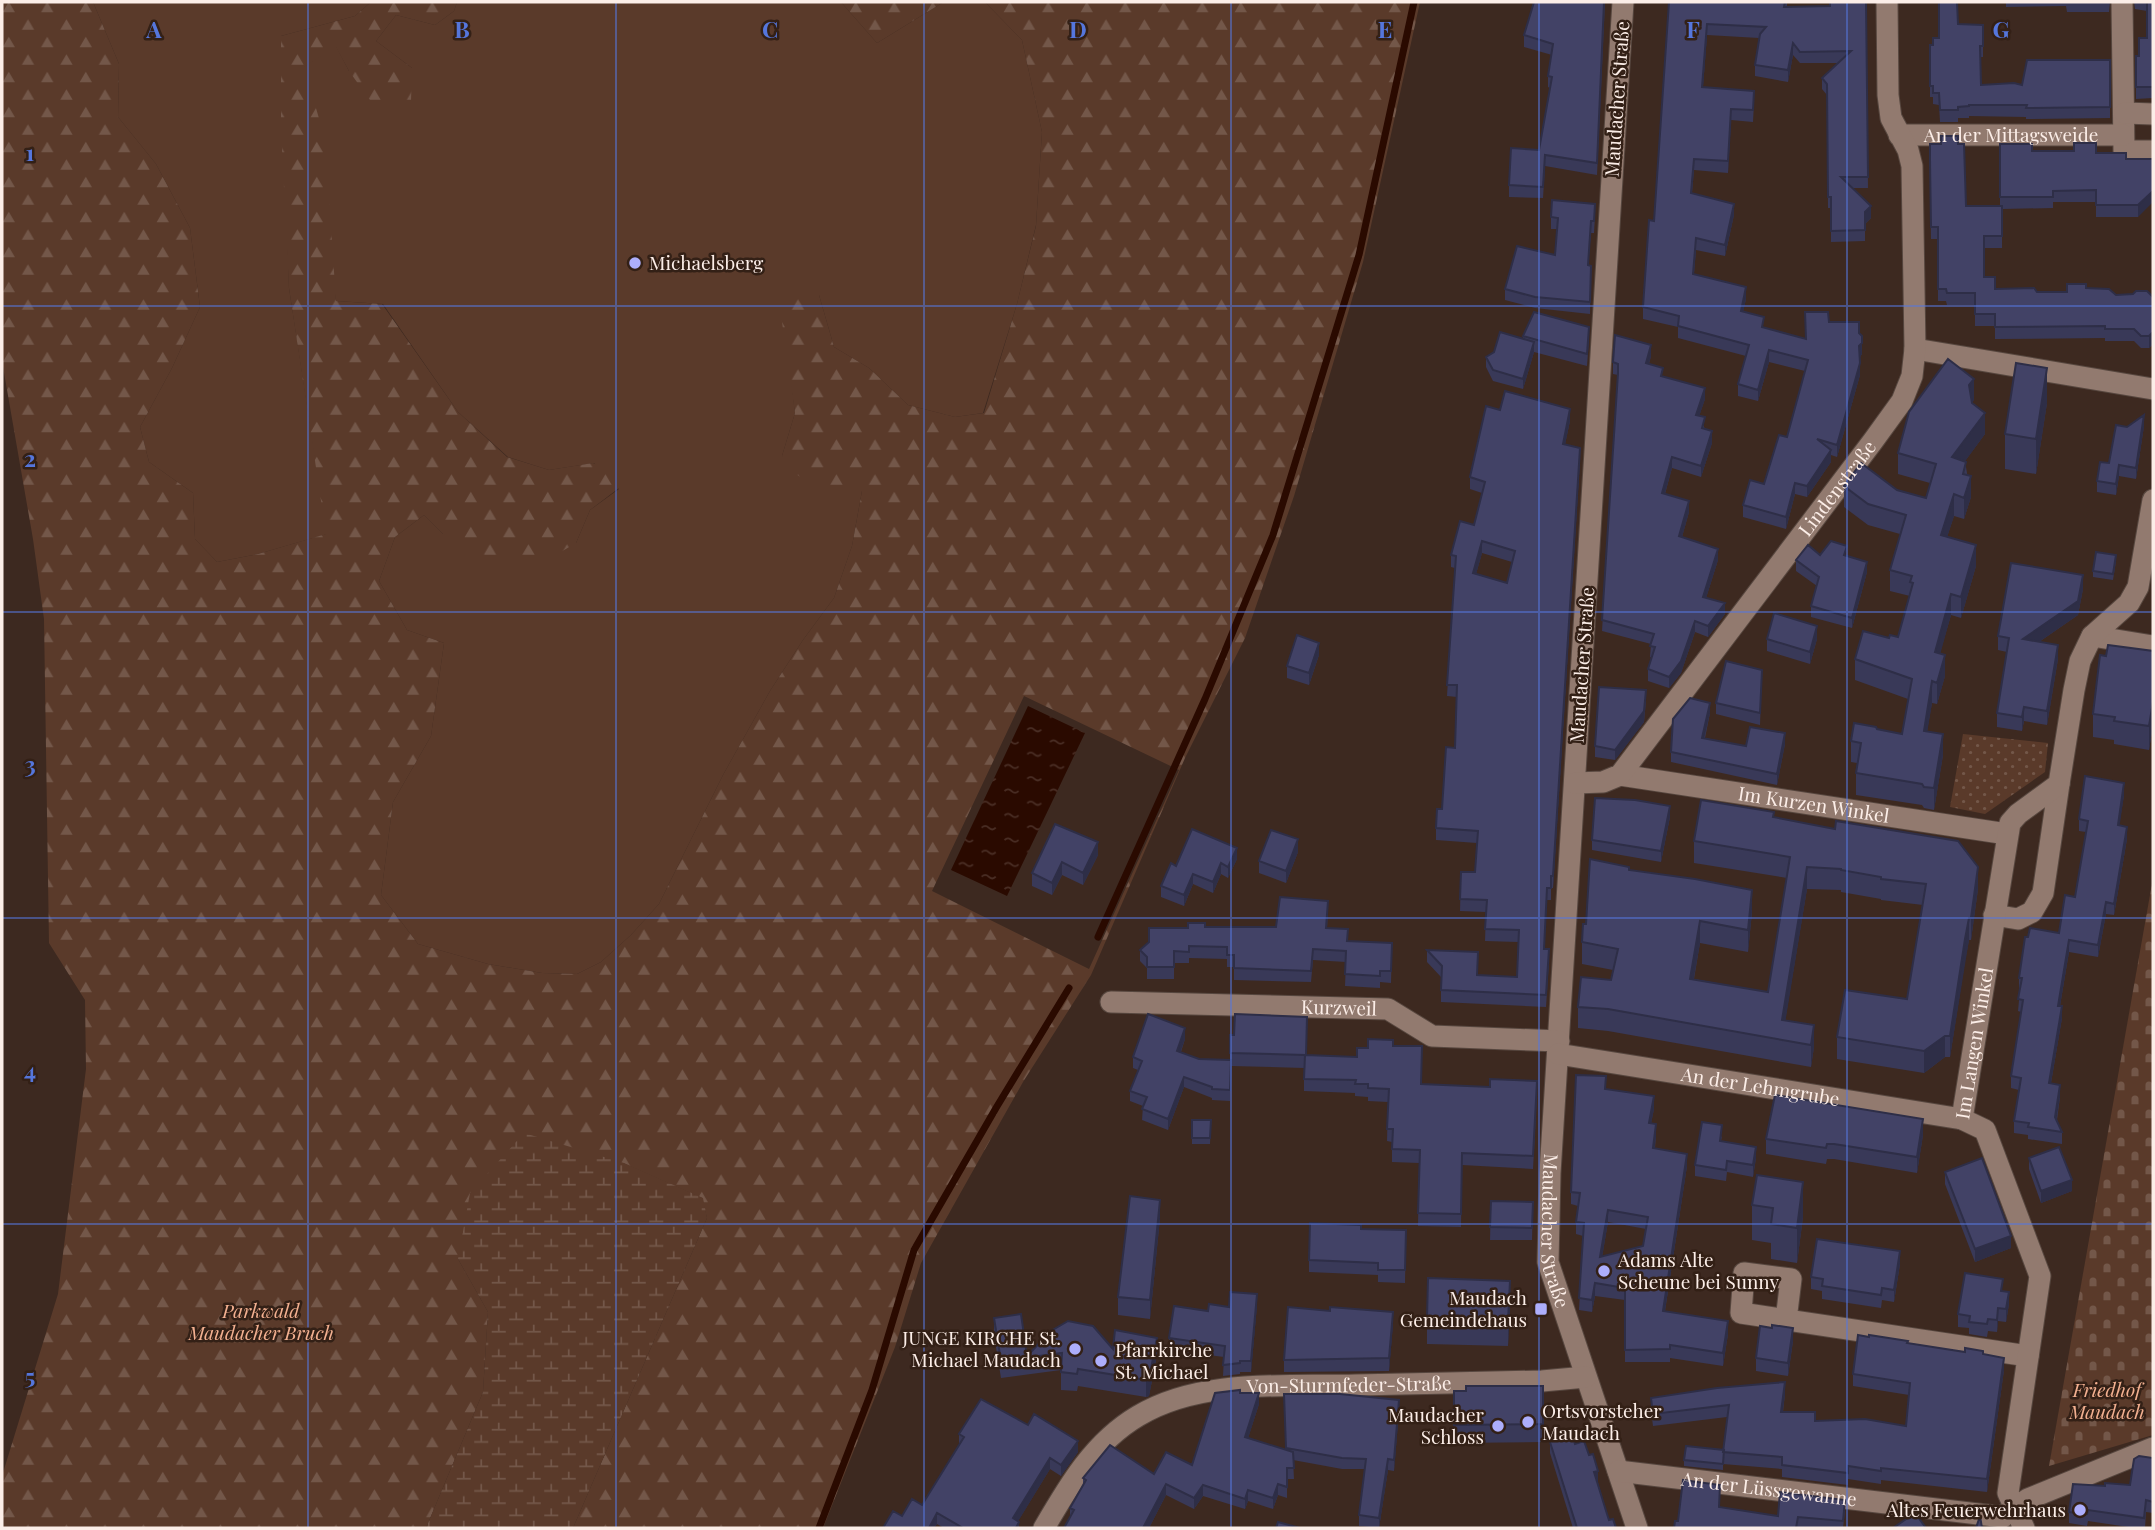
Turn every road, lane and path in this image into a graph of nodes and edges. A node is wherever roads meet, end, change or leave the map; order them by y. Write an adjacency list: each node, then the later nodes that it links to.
1 (1623, 2): 15 (street, Maudacher Straße)
2 (1887, 2): 6 (street, An der Mittagsweide)
3 (2122, 2): 4 (street, An der Mittagsweide)
4 (2125, 113): 5 (street, An der Mittagsweide); 7 (street, An der Mittagsweide)
5 (2153, 114)
6 (1899, 135): 7 (street, An der Mittagsweide); 9 (street, An der Mittagsweide)
7 (2123, 135): 8 (street, An der Mittagsweide)
8 (2153, 151)
9 (1915, 349): 10 (street); 14 (street, Lindenstraße)
10 (2153, 388)
11 (2153, 500): 12 (street)
12 (2092, 636): 13 (street); 16 (street)
13 (2153, 646)
14 (1620, 775): 15 (street); 17 (street, Im Kurzen Winkel)
15 (1575, 783): 20 (street, Maudacher Straße)
16 (2059, 784): 17 (street, Im Langen Winkel); 18 (street)
17 (2007, 834): 18 (street, Im Langen Winkel)
18 (1994, 915): 21 (street, Im Langen Winkel)
19 (1111, 1002): 20 (street, Kurzweil)
20 (1559, 1047): 21 (street, An der Lehmgrube); 24 (street, Maudacher Straße)
21 (1962, 1119): 23 (street, Im Langen Winkel)
22 (1786, 1320): 23 (street)
23 (2028, 1356): 27 (street, Im Langen Winkel)
24 (1586, 1377): 26 (street, Maudacher Straße); 28 (street, Von-Sturmfeder-Straße)
25 (2153, 1448): 27 (street)
26 (1618, 1471): 27 (street, An der Lüssgewanne); 29 (street, Maudacher Straße)
27 (2001, 1517): 30 (street, Im Langen Winkel)
28 (1044, 1528)
29 (1637, 1528)
30 (2024, 1528)

